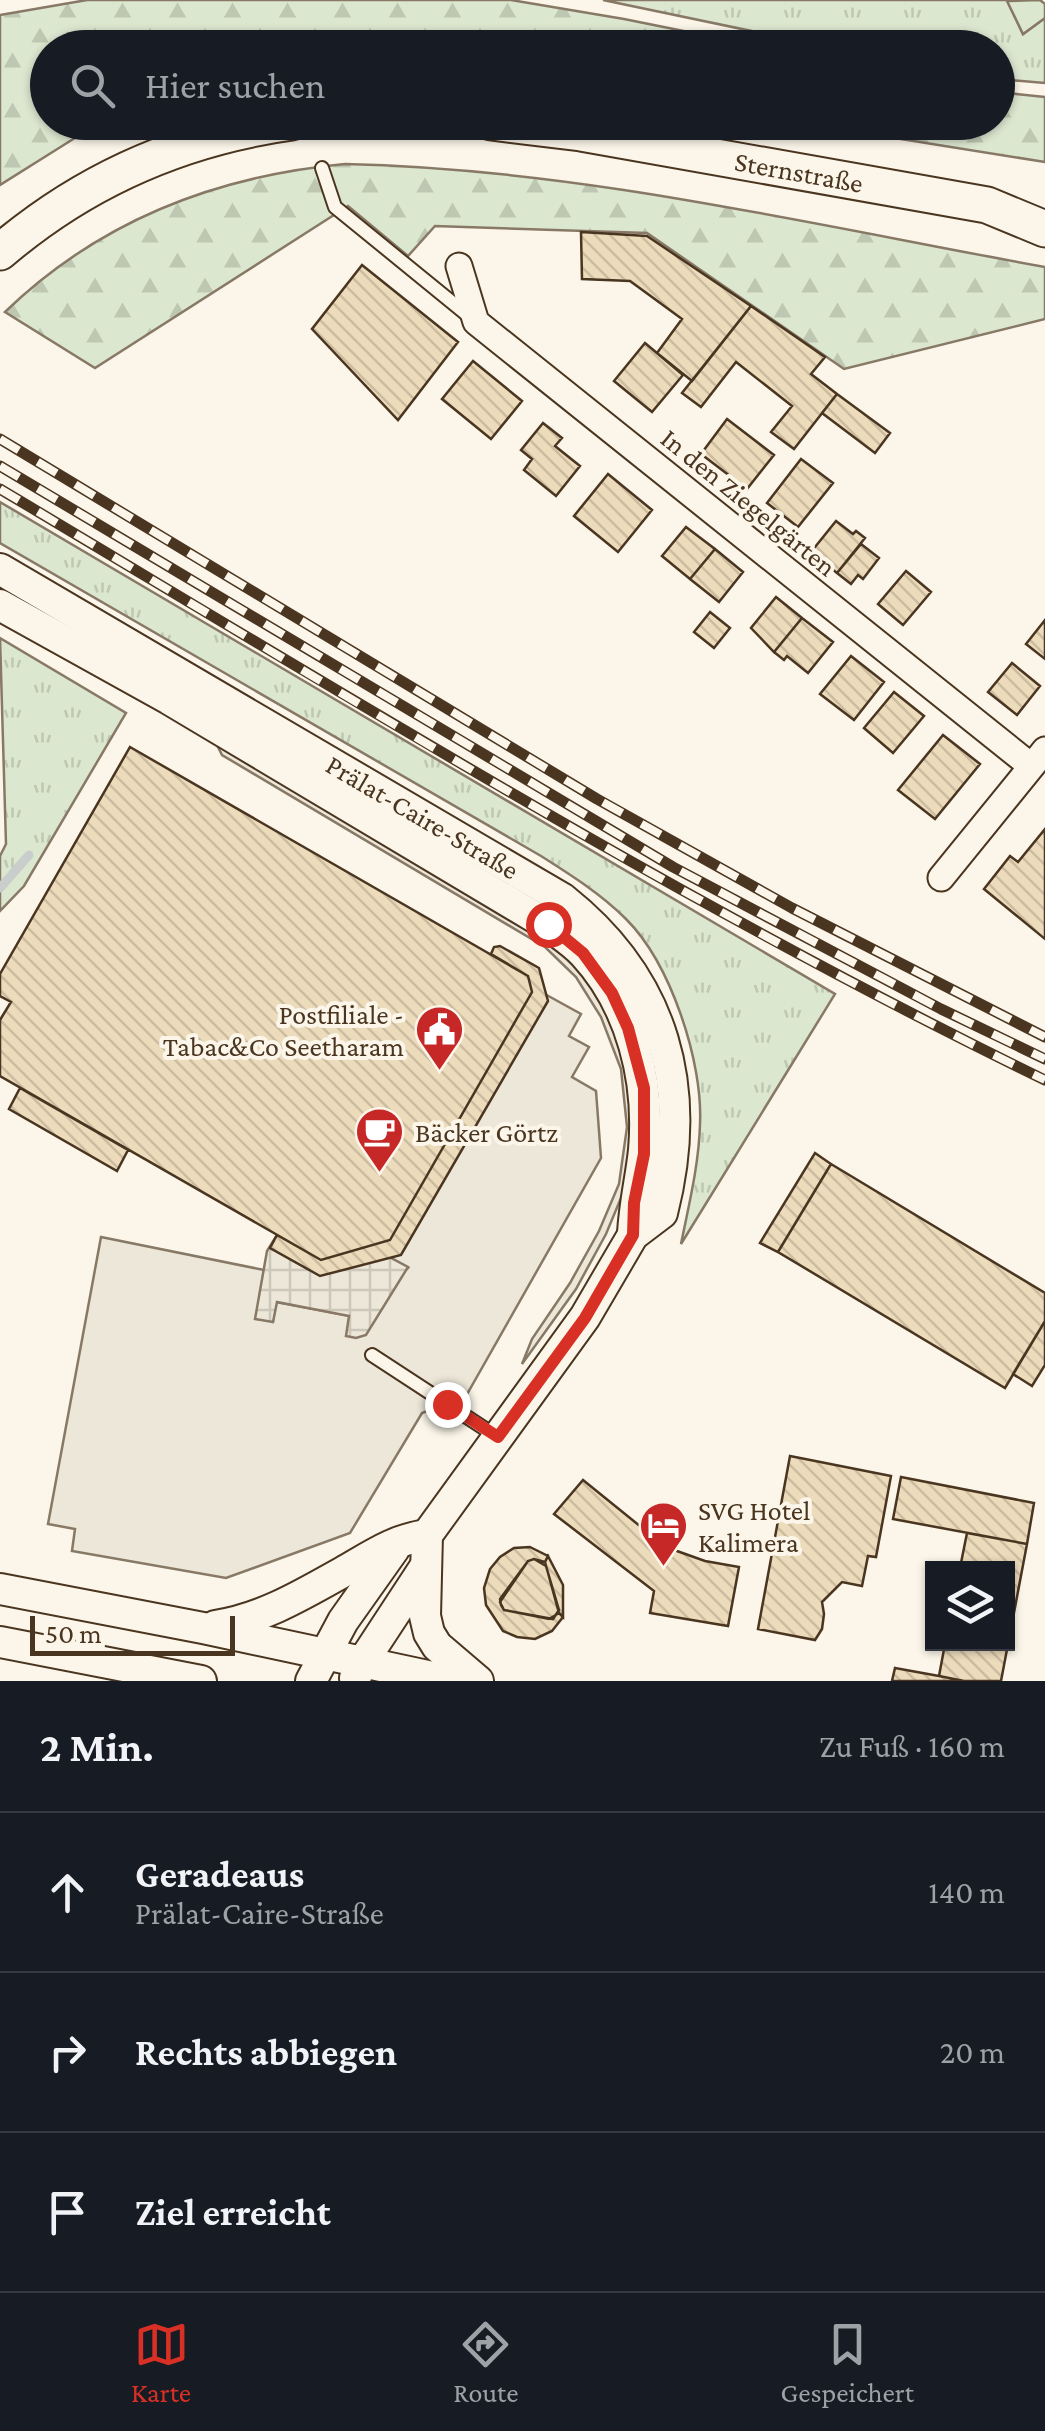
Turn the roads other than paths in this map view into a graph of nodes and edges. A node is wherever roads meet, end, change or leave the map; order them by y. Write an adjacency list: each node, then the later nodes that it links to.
1 (205, 140): 7 (main road)
2 (621, 140): 5 (main road, Sternstraße)
3 (322, 168): 9 (lane)
4 (1045, 198): 5 (main road, Sternstraße)
5 (987, 204): 6 (main road, Sternstraße)
6 (1045, 228)
7 (0, 252)
8 (459, 266): 9 (street)
9 (476, 322): 13 (street, In den Ziegelgärten)
10 (0, 568): 12 (street, Prälat-Caire-Straße)
11 (0, 605): 12 (street, Prälat-Caire-Straße)
12 (177, 687): 16 (street, Prälat-Caire-Straße)
13 (1038, 758): 14 (street, In den Ziegelgärten)
14 (941, 878)
15 (372, 1355): 16 (lane)
16 (498, 1437): 17 (street, Prälat-Caire-Straße)
17 (414, 1536): 18 (street); 20 (street); 22 (street, Prälat-Caire-Straße)
18 (425, 1567): 23 (street); 26 (street)
19 (0, 1590): 20 (street)
20 (202, 1628): 22 (street)
21 (0, 1642): 24 (street)
22 (317, 1667): 23 (street)
23 (358, 1672): 25 (street)
24 (201, 1681)
25 (451, 1681)
26 (478, 1681)

